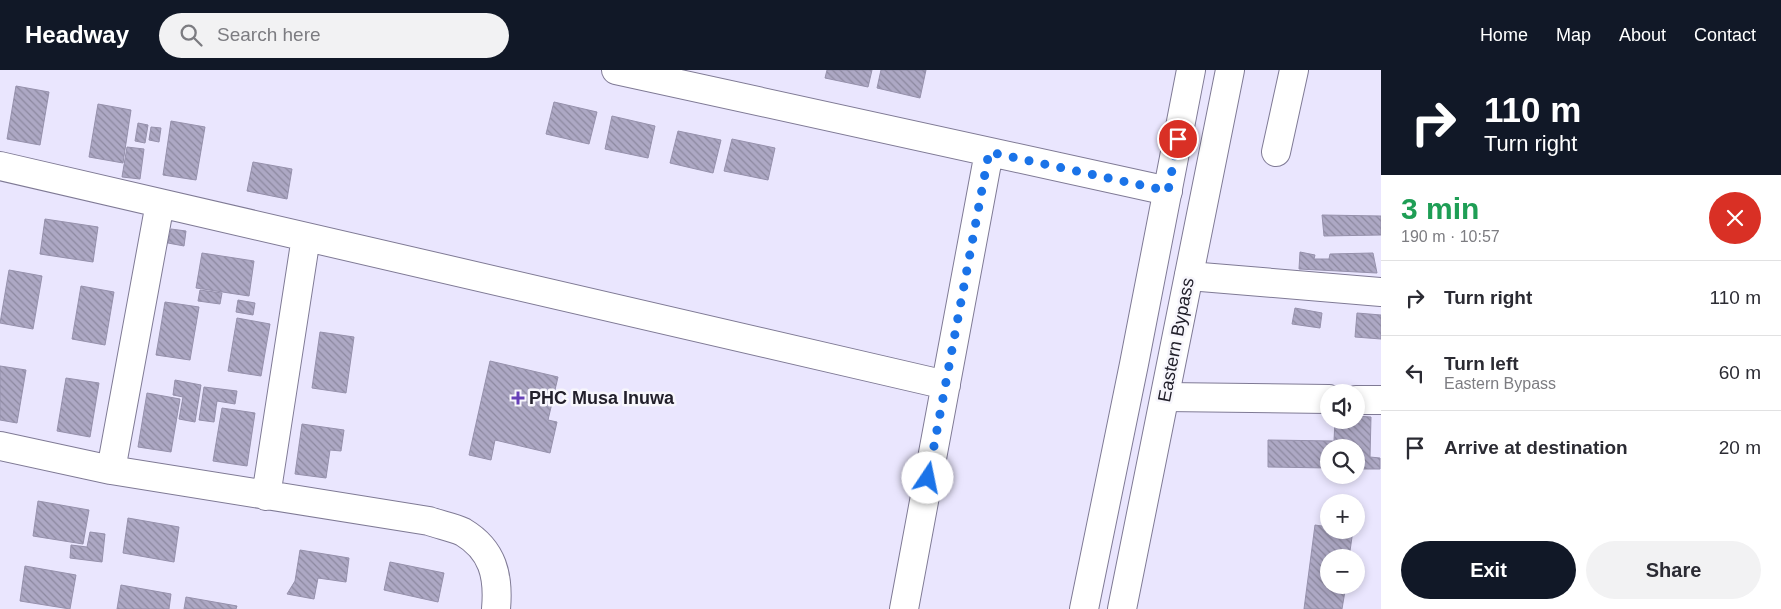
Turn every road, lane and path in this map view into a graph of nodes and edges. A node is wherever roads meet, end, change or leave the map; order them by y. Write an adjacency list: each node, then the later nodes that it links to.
1 (616, 70): 5 (street)
2 (1191, 70): 8 (street, Eastern Bypass)
3 (1230, 70): 11 (street, Eastern Bypass)
4 (1294, 70): 6 (street)
5 (989, 152): 8 (street); 13 (street)
6 (1276, 152)
7 (0, 166): 9 (street)
8 (1168, 191): 23 (street, Eastern Bypass)
9 (160, 203): 10 (street); 19 (street)
10 (306, 237): 13 (street); 20 (street)
11 (1189, 276): 12 (street); 14 (street, Eastern Bypass)
12 (1381, 292)
13 (946, 385): 22 (street)
14 (1164, 397): 15 (street); 24 (street, Eastern Bypass)
15 (1320, 399)
16 (1365, 400): 17 (street)
17 (1381, 400)
18 (0, 446): 19 (street)
19 (111, 470): 20 (street)
20 (266, 496): 21 (street)
21 (496, 609)
22 (904, 609)
23 (1084, 609)
24 (1122, 609)

